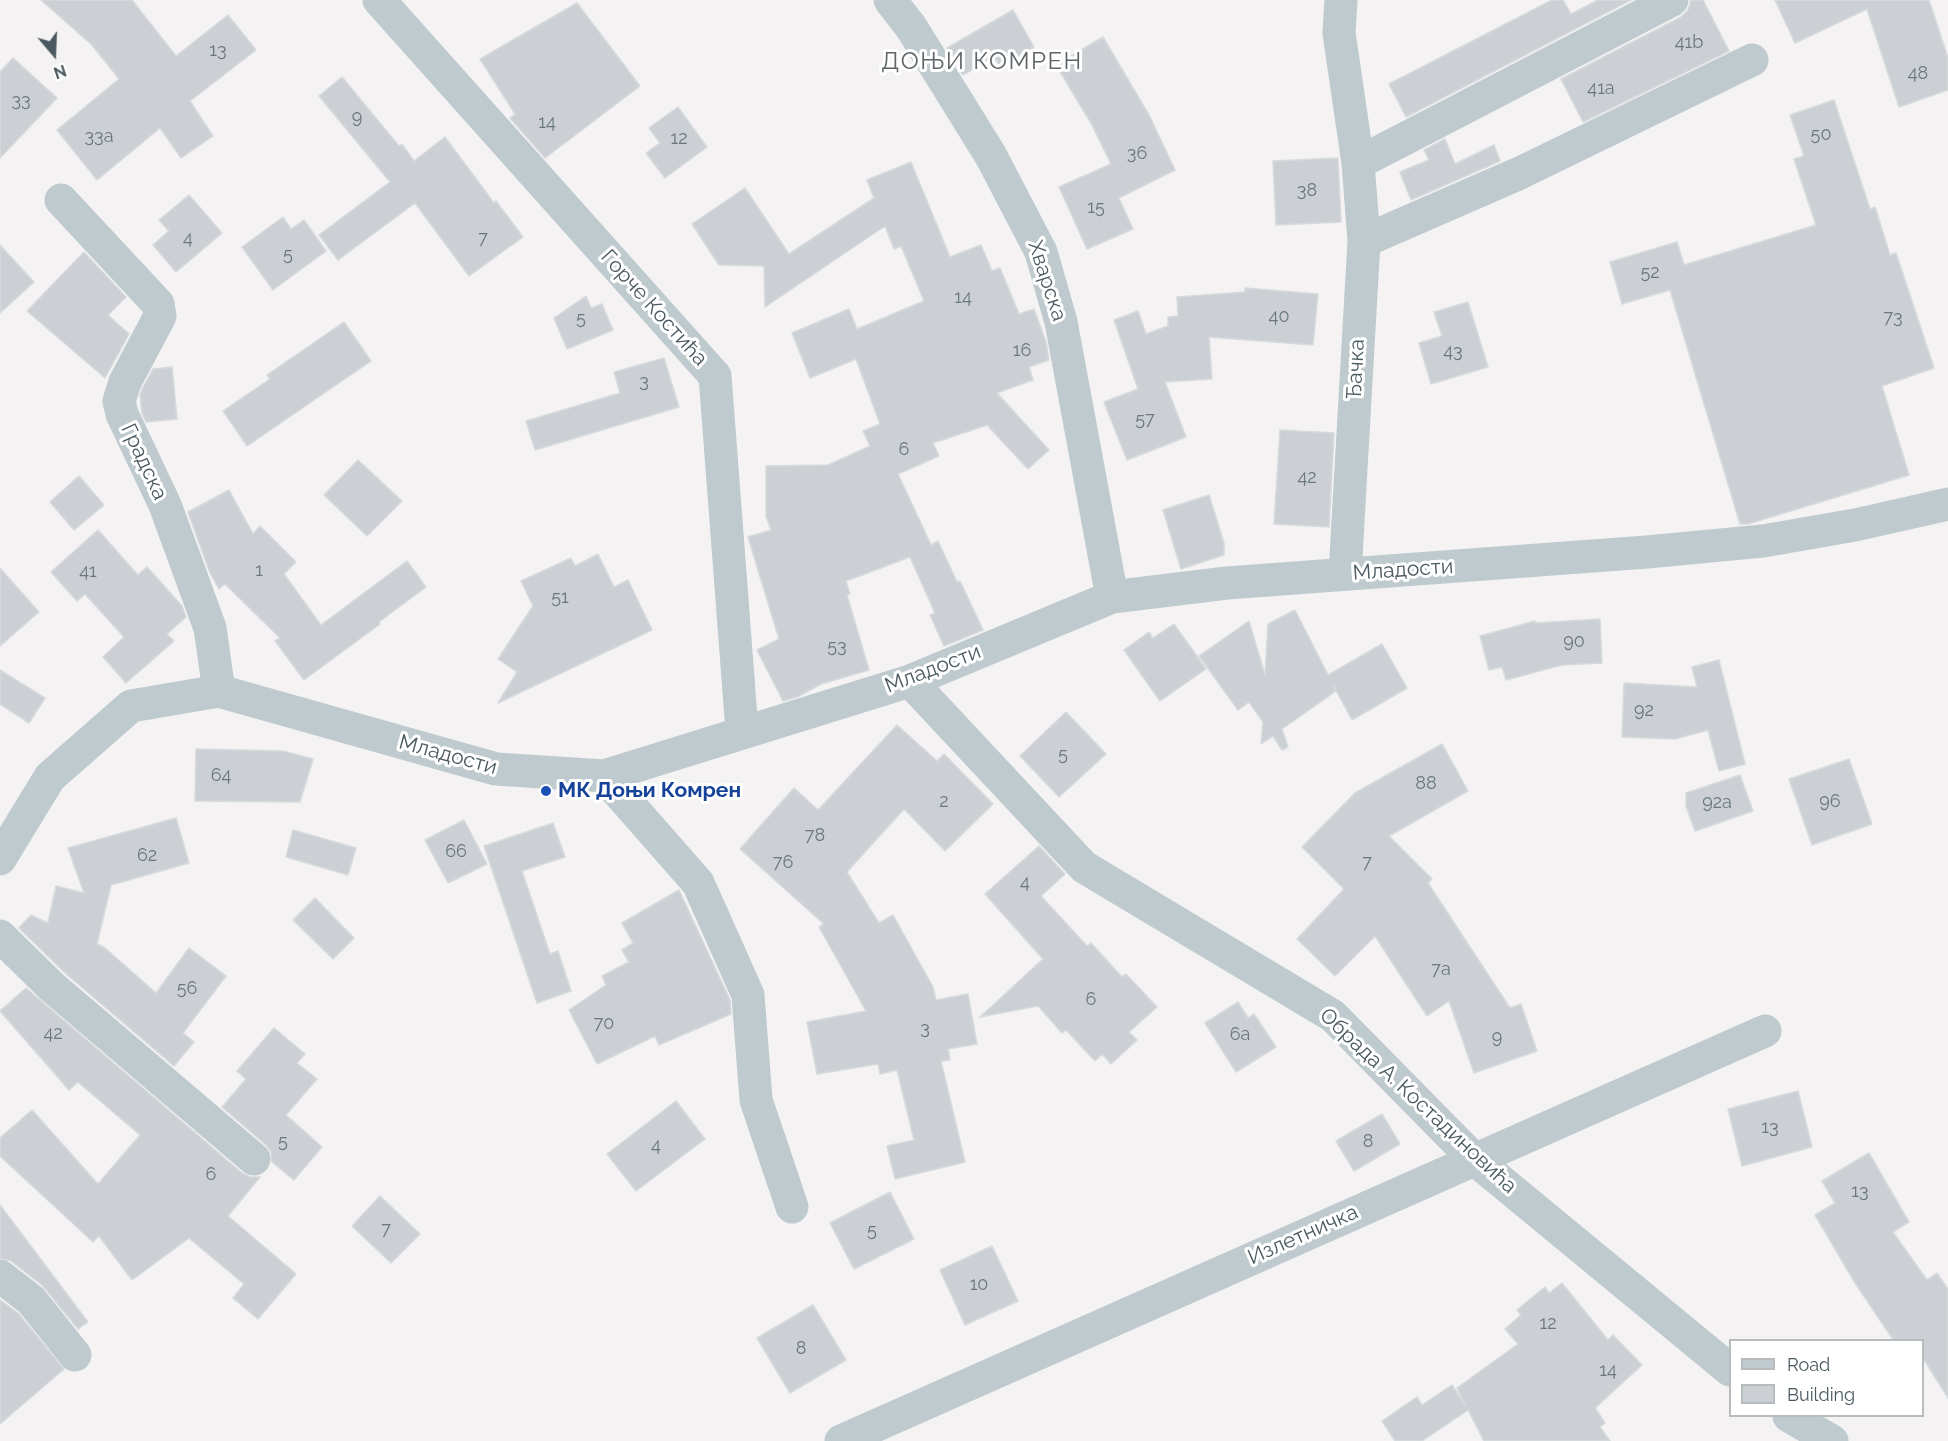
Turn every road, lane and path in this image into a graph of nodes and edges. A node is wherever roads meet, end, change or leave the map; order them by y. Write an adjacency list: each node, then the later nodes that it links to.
1 (380, 0): 14 (street, Горче Костића)
2 (890, 0): 11 (street, Хварска)
3 (1341, 0): 6 (street, Ђачка)
4 (1672, 0): 6 (street)
5 (1752, 60): 8 (street)
6 (1358, 163): 8 (street, Ђачка)
7 (62, 200): 13 (street, Градска)
8 (1364, 241): 10 (street, Ђачка)
9 (1948, 504): 10 (street, Младости)
10 (1345, 574): 11 (street, Младости)
11 (1112, 597): 12 (street, Младости)
12 (910, 681): 14 (street, Младости); 20 (street, Обрада А. Костадиновића)
13 (219, 691): 15 (street, Младости); 16 (street, Младости)
14 (742, 732): 15 (street, Младости)
15 (604, 776): 21 (street)
16 (0, 859)
17 (0, 936): 19 (street)
18 (1765, 1031): 20 (street, Излетничка)
19 (254, 1159)
20 (1474, 1159): 24 (street, Обрада А. Костадиновића); 26 (street, Излетничка)
21 (792, 1207)
22 (0, 1276): 23 (street)
23 (75, 1355)
24 (1729, 1368)
25 (1790, 1417): 27 (street)
26 (842, 1441)
27 (1832, 1441)

